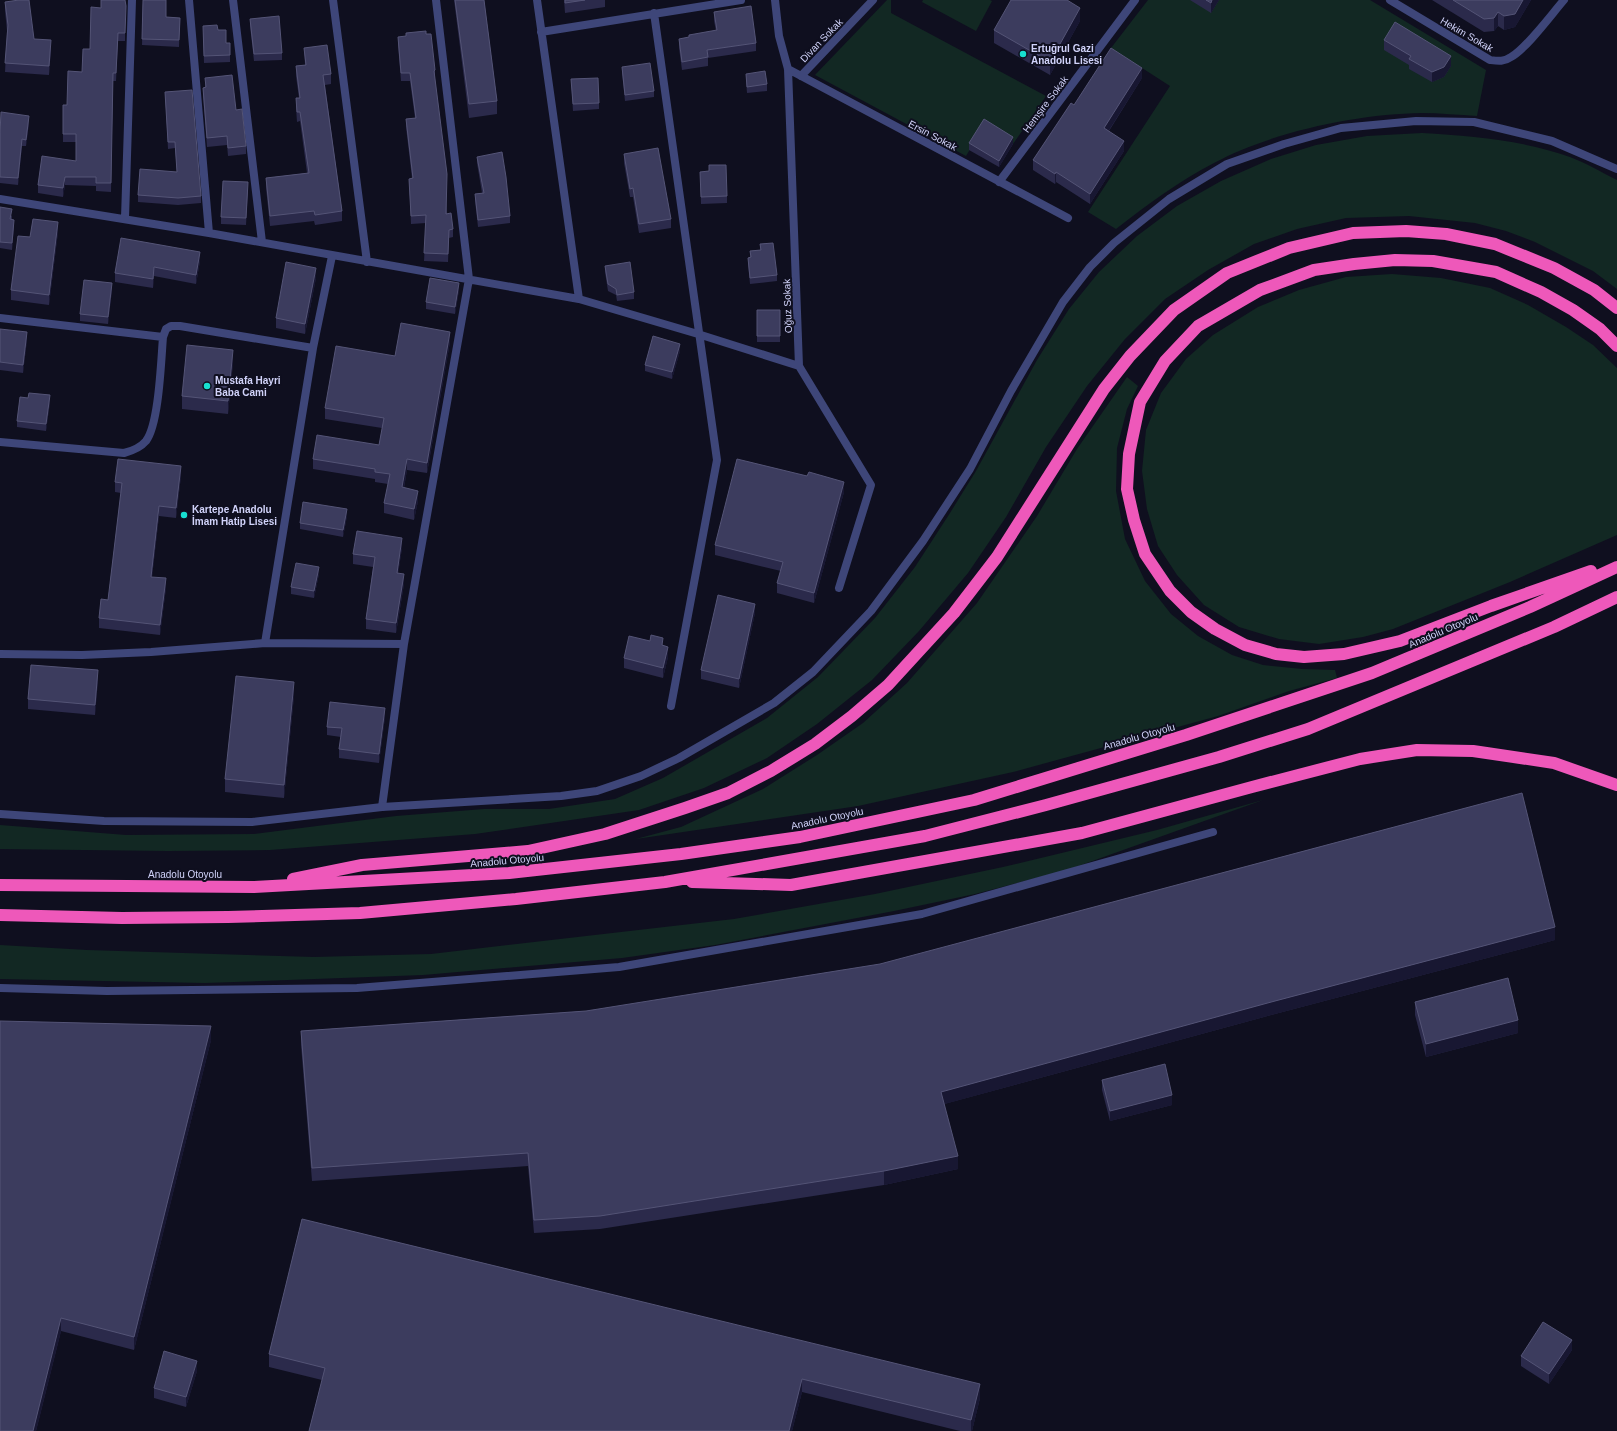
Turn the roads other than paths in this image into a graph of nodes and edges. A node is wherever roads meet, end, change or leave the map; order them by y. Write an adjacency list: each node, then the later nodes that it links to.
1 (132, 0): 20 (street)
2 (189, 0): 22 (street)
3 (233, 0): 23 (street)
4 (333, 0): 25 (street)
5 (436, 0): 26 (street)
6 (537, 0): 14 (street)
7 (741, 0): 13 (street)
8 (775, 0): 15 (street, Oğuz Sokak)
9 (873, 0): 16 (street, Divan Sokak)
10 (1135, 0): 18 (street, Hemşire Sokak)
11 (1390, 0): 12 (street, Hekim Sokak)
12 (1564, 0)
13 (654, 13): 14 (street); 30 (street)
14 (542, 32): 27 (street)
15 (788, 69): 16 (street, Ersin Sokak); 34 (street, Oğuz Sokak)
16 (801, 76): 18 (street, Ersin Sokak)
17 (1617, 168): 45 (street)
18 (999, 182): 21 (street, Ersin Sokak)
19 (0, 198): 20 (street)
20 (125, 218): 22 (street)
21 (1068, 218)
22 (209, 233): 23 (street)
23 (262, 242): 24 (street)
24 (332, 256): 25 (street); 33 (street)
25 (366, 262): 26 (street)
26 (469, 280): 27 (street); 41 (street)
27 (579, 300): 30 (street)
28 (1617, 308): 50 (highway)
29 (0, 318): 31 (street)
30 (698, 334): 34 (street); 43 (street)
31 (163, 337): 33 (street); 35 (street)
32 (1617, 346): 36 (highway)
33 (313, 348): 40 (street)
34 (799, 366): 38 (street, Oğuz Sokak)
35 (0, 442)
36 (1617, 562)
37 (1617, 567): 50 (highway, Anadolu Otoyolu)
38 (839, 588)
39 (1617, 598): 48 (highway)
40 (265, 643): 41 (street); 42 (street)
41 (404, 644): 45 (street)
42 (0, 654)
43 (671, 706)
44 (1617, 785): 48 (highway)
45 (382, 807): 46 (street)
46 (0, 814)
47 (1213, 832): 52 (street)
48 (665, 882): 51 (highway)
49 (0, 885): 50 (highway, Anadolu Otoyolu)
50 (254, 887)
51 (0, 915)
52 (0, 988)

